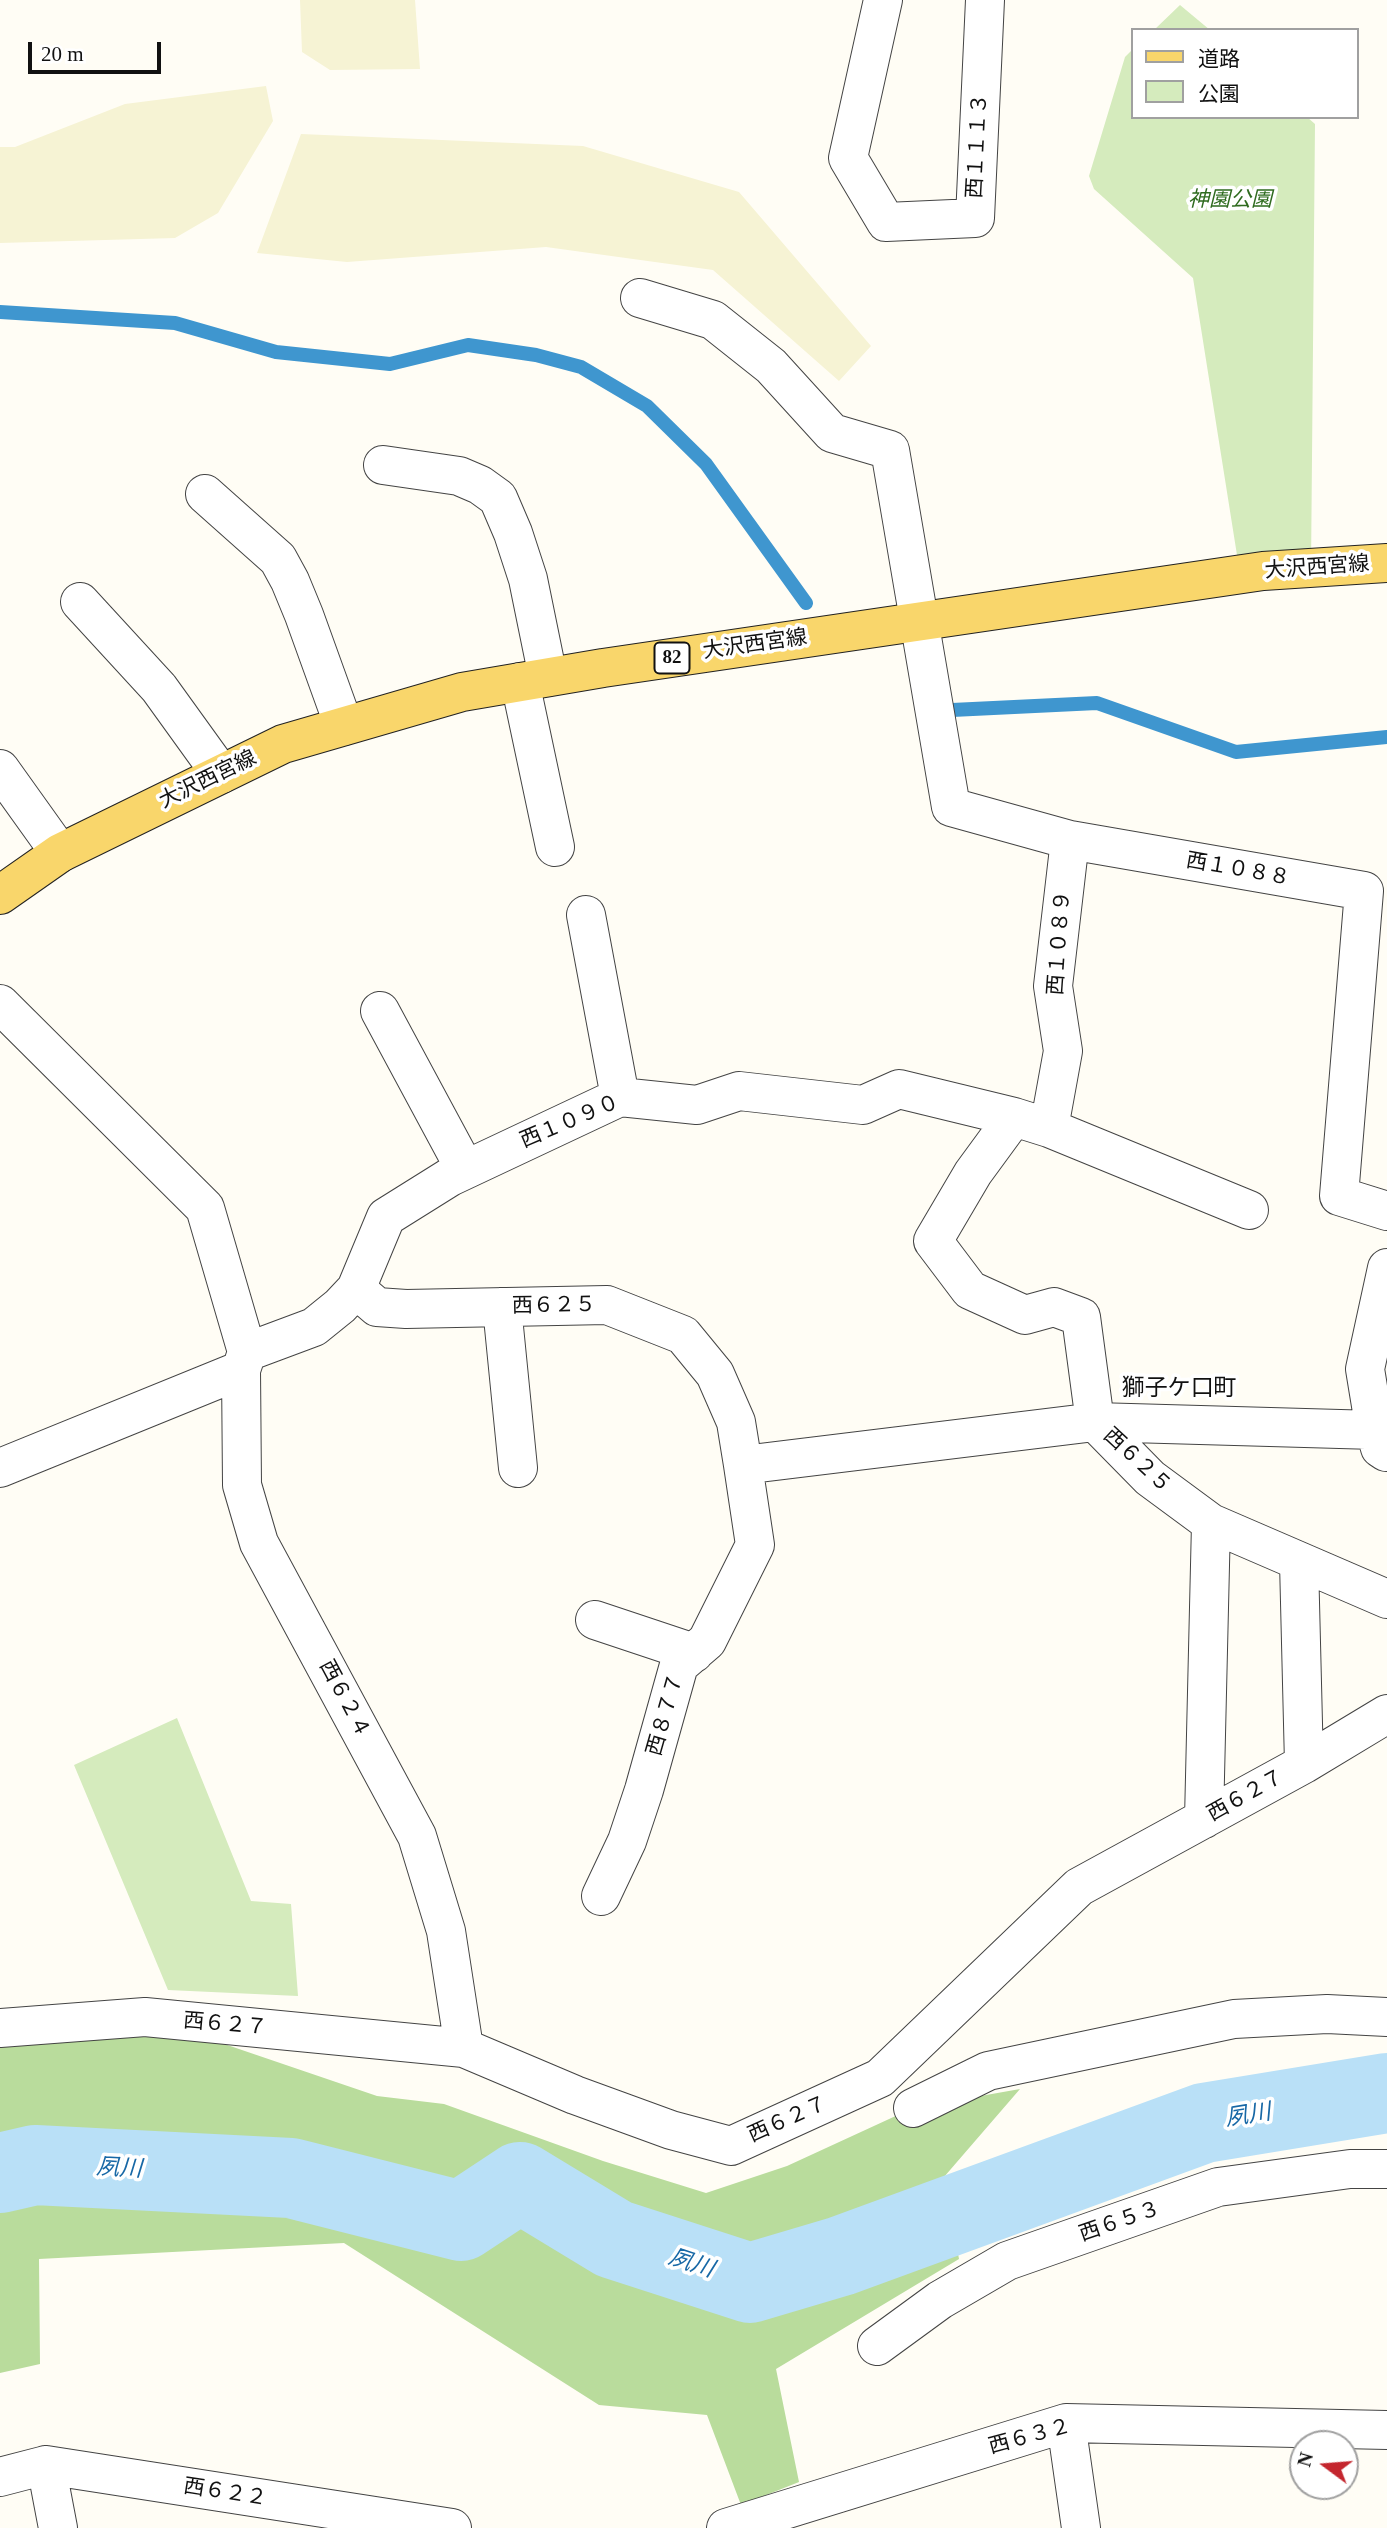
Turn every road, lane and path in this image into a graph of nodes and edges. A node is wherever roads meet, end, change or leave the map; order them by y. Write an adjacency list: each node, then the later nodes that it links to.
1 (883, 0): 2 (street, 西１１１３)
2 (985, 0)
3 (640, 298): 8 (street)
4 (383, 465): 9 (street)
5 (205, 494): 10 (street)
6 (1387, 563): 8 (main road, 大沢西宮線 / 82)
7 (80, 602): 12 (street)
8 (920, 621): 9 (main road, 大沢西宮線 / 82); 13 (street, 西１０８８)
9 (534, 679): 10 (main road, 大沢西宮線 / 82); 14 (street)
10 (344, 726): 12 (main road, 大沢西宮線 / 82)
11 (0, 769): 15 (street)
12 (221, 774): 15 (main road, 大沢西宮線 / 82)
13 (1070, 841): 21 (street, 西１０８９); 24 (street, 西１０８８)
14 (555, 847)
15 (60, 852): 16 (main road, 大沢西宮線 / 82)
16 (0, 895)
17 (586, 915): 20 (street)
18 (0, 1004): 28 (street)
19 (380, 1011): 22 (street)
20 (620, 1097): 21 (street, 西１０９０); 22 (street, 西１０９０)
21 (1031, 1122): 23 (street, 西１０９０); 29 (street)
22 (465, 1170): 26 (street, 西１０９０)
23 (1249, 1210)
24 (1387, 1211)
25 (1387, 1268): 30 (street)
26 (355, 1289): 27 (street, 西６２５); 28 (street)
27 (502, 1307): 31 (street, 西６２５); 33 (street)
28 (244, 1361): 32 (street); 45 (street, 西６２４)
29 (1095, 1422): 30 (street); 31 (street, 西６２５); 34 (street, 西６２５)
30 (1382, 1444)
31 (743, 1465): 38 (street, 西８７７)
32 (0, 1468)
33 (518, 1468)
34 (1211, 1523): 35 (street, 西６２５); 41 (street)
35 (1299, 1562): 36 (street, 西６２５); 40 (street)
36 (1387, 1599)
37 (596, 1620): 38 (street)
38 (694, 1653): 42 (street, 西８７７)
39 (1387, 1714): 40 (street, 西６２７)
40 (1304, 1765): 41 (street, 西６２７)
41 (1204, 1819): 45 (street, 西６２７)
42 (601, 1896)
43 (1387, 2017): 46 (street)
44 (0, 2028): 45 (street, 西６２７)
45 (464, 2048)
46 (913, 2108)
47 (1387, 2169): 48 (street, 西６５３)
48 (877, 2346)
49 (1066, 2423): 50 (street, 西６３２); 55 (street, 西６３２); 56 (street)
50 (1387, 2430)
51 (46, 2466): 52 (street, 西６２２); 53 (street); 54 (street, 西６２２)
52 (0, 2477)
53 (58, 2528)
54 (452, 2528)
55 (726, 2528)
56 (1081, 2528)

